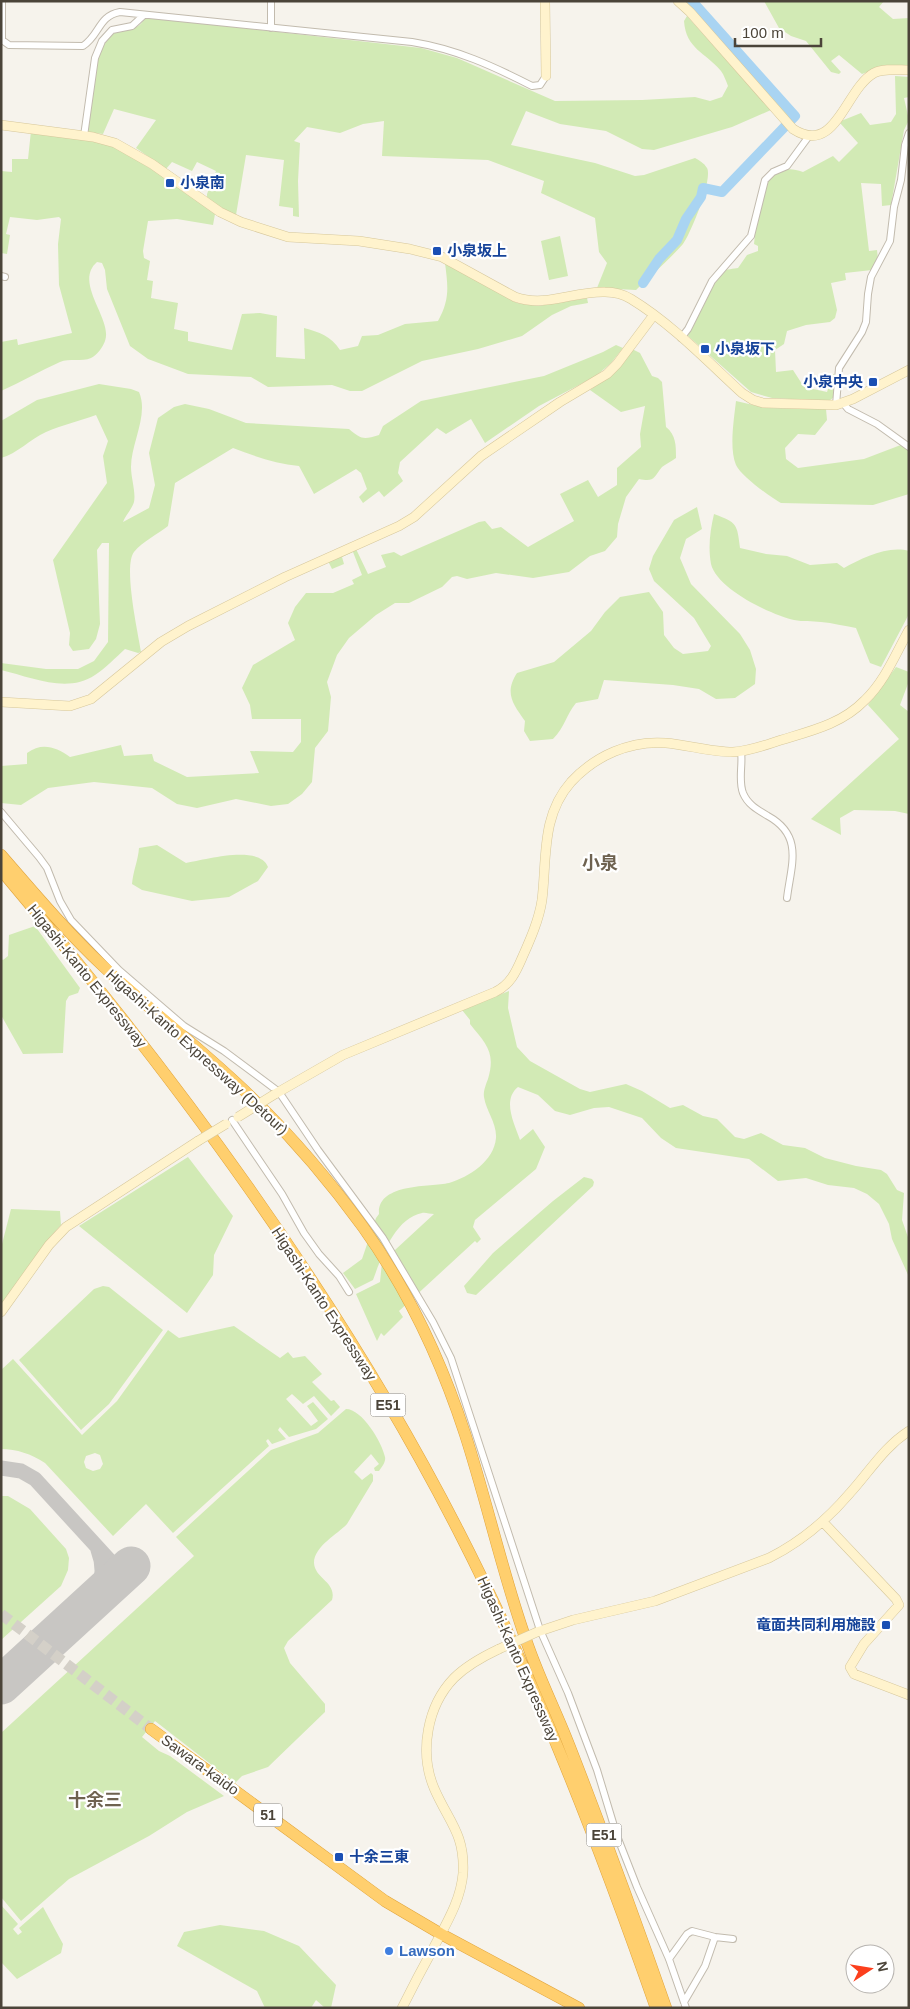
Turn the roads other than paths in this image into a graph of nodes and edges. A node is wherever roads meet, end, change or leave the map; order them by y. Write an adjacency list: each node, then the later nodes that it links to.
1 (2, 1): 5 (street)
2 (271, 1): 6 (street)
3 (545, 1): 8 (street)
4 (678, 1): 12 (street)
5 (144, 15): 6 (street); 11 (street)
6 (271, 28): 8 (street)
7 (909, 70): 12 (street)
8 (546, 76)
9 (1, 125): 11 (street)
10 (909, 133): 16 (street)
11 (84, 136): 13 (street)
12 (809, 136): 14 (street)
13 (653, 316): 14 (street); 19 (street)
14 (681, 338): 16 (street)
15 (909, 370): 16 (street)
16 (839, 404): 17 (street)
17 (909, 447)
18 (909, 630): 20 (street)
19 (1, 702)
20 (741, 751): 24 (street); 26 (street)
21 (1, 812): 26 (street)
22 (1, 855): 25 (highway, Higashi-Kanto Expressway / E51)
23 (1, 870): 43 (highway, Higashi-Kanto Expressway / E51)
24 (787, 898)
25 (49, 911): 33 (highway, Higashi-Kanto Expressway (Detour) / E51)
26 (277, 1093): 27 (street, bridge); 32 (street)
27 (232, 1120): 28 (street); 29 (street, bridge)
28 (349, 1292)
29 (1, 1312)
30 (909, 1431): 31 (street)
31 (823, 1522): 32 (street); 34 (street)
32 (538, 1631): 36 (street, bridge); 39 (street)
33 (534, 1664): 44 (highway, Higashi-Kanto Expressway / E51)
34 (909, 1695)
35 (151, 1729): 36 (highway, Sawara-kaido / 51)
36 (441, 1934): 41 (street); 42 (highway, Sawara-kaido / 51)
37 (715, 1937): 38 (street); 39 (street); 40 (street)
38 (734, 1939)
39 (669, 1959): 40 (street)
40 (685, 2005)
41 (402, 2008)
42 (579, 2008)
43 (656, 2008)
44 (666, 2008)

